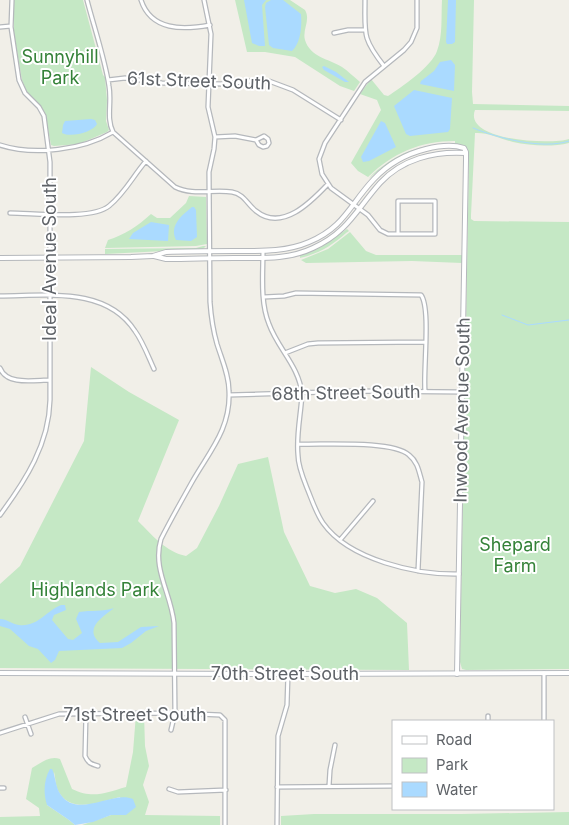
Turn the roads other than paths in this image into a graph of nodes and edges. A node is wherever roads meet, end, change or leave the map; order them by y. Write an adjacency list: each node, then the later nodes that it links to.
1 (12, 0): 8 (street, Ideal Avenue South)
2 (87, 0): 13 (street)
3 (141, 0): 7 (street)
4 (204, 0): 7 (street)
5 (365, 0): 10 (street)
6 (417, 0): 12 (street)
7 (210, 25): 14 (street)
8 (11, 26): 9 (street); 20 (street, Ideal Avenue South)
9 (0, 27)
10 (365, 30): 11 (street); 12 (street)
11 (334, 33)
12 (384, 66): 15 (street)
13 (108, 80): 14 (street, 61st Street South); 16 (street)
14 (209, 84): 15 (street, 61st Street South); 17 (street)
15 (341, 120): 23 (street)
16 (113, 132): 20 (street); 22 (street)
17 (215, 137): 18 (street); 24 (street)
18 (256, 140)
19 (0, 145): 20 (street)
20 (49, 149): 28 (street, Ideal Avenue South)
21 (466, 153): 25 (street, Inwood Avenue South); 26 (street); 46 (street, Inwood Avenue South)
22 (146, 161): 24 (street); 28 (street)
23 (328, 184): 24 (street); 25 (street)
24 (209, 192): 30 (street)
25 (354, 205): 26 (street); 31 (street)
26 (360, 209): 29 (street); 36 (street)
27 (10, 213): 28 (street)
28 (50, 214): 34 (street, Ideal Avenue South)
29 (398, 234): 29 (street)
30 (209, 251): 31 (street); 32 (street); 35 (street)
31 (263, 251): 36 (street)
32 (153, 256): 34 (street); 35 (street)
33 (0, 258): 34 (street)
34 (50, 258): 38 (street, Ideal Avenue South)
35 (209, 258): 36 (street); 48 (street)
36 (263, 258): 39 (street)
37 (0, 296): 38 (street)
38 (50, 296): 43 (street); 44 (street, Ideal Avenue South)
39 (264, 297): 40 (street); 41 (street)
40 (425, 342): 41 (street); 45 (street)
41 (285, 353): 47 (street)
42 (0, 368): 44 (street)
43 (154, 369)
44 (50, 380): 51 (street, Ideal Avenue South)
45 (425, 391): 46 (street, 68th Street South); 47 (street, 68th Street South)
46 (462, 392): 54 (street, Inwood Avenue South)
47 (302, 394): 48 (street, 68th Street South); 49 (street)
48 (229, 395): 58 (street)
49 (298, 444): 52 (street); 53 (street)
50 (373, 500): 52 (street)
51 (0, 515)
52 (340, 540): 53 (street)
53 (418, 570): 54 (street)
54 (459, 574): 60 (street, Inwood Avenue South)
55 (0, 673): 58 (street, 70th Street South)
56 (544, 673): 57 (street, 70th Street South); 60 (street, 70th Street South); 66 (street)
57 (569, 673)
58 (174, 674): 59 (street, 70th Street South); 61 (street)
59 (288, 674): 60 (street, 70th Street South); 73 (street)
60 (457, 674)
61 (175, 713): 62 (street, 71st Street South); 68 (street); 77 (street, 71st Street South)
62 (86, 714): 67 (street, 71st Street South); 72 (street)
63 (488, 716): 65 (street)
64 (25, 717): 67 (street)
65 (488, 720)
66 (544, 720)
67 (28, 724): 69 (street, 71st Street South); 70 (street)
68 (171, 730)
69 (0, 733)
70 (31, 734)
71 (335, 745): 74 (street)
72 (98, 766)
73 (277, 786): 74 (street); 79 (street)
74 (329, 786): 75 (street)
75 (392, 786)
76 (169, 789): 77 (street)
77 (226, 790): 78 (street)
78 (225, 825)
79 (277, 825)

